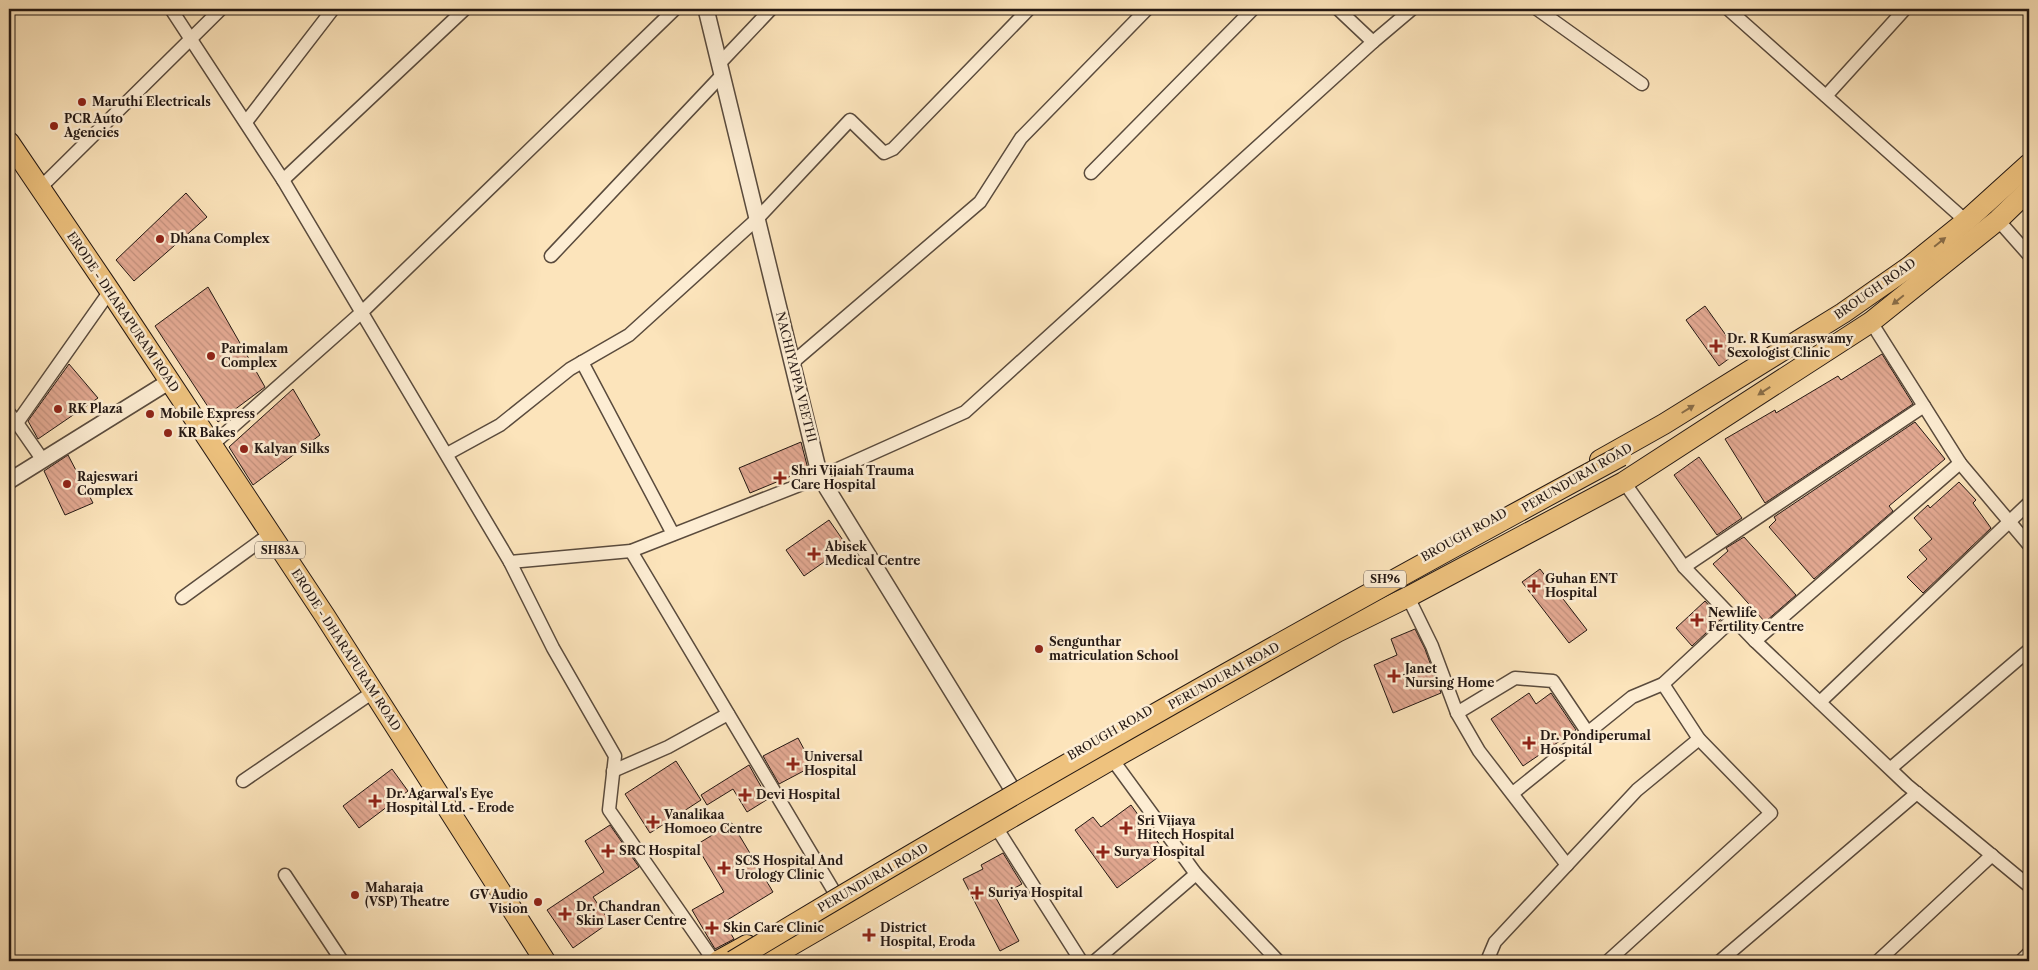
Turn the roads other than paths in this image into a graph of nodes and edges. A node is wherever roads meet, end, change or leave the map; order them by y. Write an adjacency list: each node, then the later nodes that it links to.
1 (171, 9): 16 (street)
2 (221, 9): 16 (street)
3 (333, 9): 21 (street)
4 (465, 9): 25 (street)
5 (675, 9): 34 (street)
6 (706, 9): 18 (street, NACHIYAPPA VEETHI)
7 (771, 9): 18 (street)
8 (1029, 9): 28 (street)
9 (1147, 9): 37 (street)
10 (1253, 9): 24 (street)
11 (1338, 9): 17 (street)
12 (1412, 9): 17 (street)
13 (1537, 9): 19 (street)
14 (1728, 9): 20 (street)
15 (1905, 9): 20 (street)
16 (191, 37): 21 (street); 26 (street)
17 (1373, 42): 49 (street)
18 (721, 69): 28 (street, NACHIYAPPA VEETHI); 32 (street)
19 (1642, 84)
20 (1826, 96): 30 (street)
21 (246, 122): 25 (street)
22 (9, 142): 26 (main road, ERODE - DHARAPURAM ROAD / SH83A)
23 (2029, 164): 30 (main road, BROUGH ROAD / SH96)
24 (1091, 173)
25 (284, 180): 34 (street)
26 (39, 189): 33 (main road, ERODE - DHARAPURAM ROAD / SH83A)
27 (2029, 190): 29 (main road, BROUGH ROAD / SH96)
28 (757, 220): 36 (street); 37 (street, NACHIYAPPA VEETHI)
29 (1998, 220): 31 (street); 35 (main road, BROUGH ROAD / SH96, one-way to 35)
30 (1966, 221): 42 (main road, BROUGH ROAD / SH96, one-way to 30)
31 (2029, 255)
32 (552, 256)
33 (110, 292): 38 (main road, ERODE - DHARAPURAM ROAD / SH83A); 41 (street)
34 (362, 312): 44 (street); 45 (street)
35 (1871, 322): 39 (street); 43 (main road, BROUGH ROAD / SH96, one-way to 43)
36 (582, 362): 45 (street); 54 (street)
37 (792, 363): 49 (street, NACHIYAPPA VEETHI)
38 (170, 380): 44 (main road, ERODE - DHARAPURAM ROAD / SH83A); 46 (street)
39 (1924, 406): 47 (street); 58 (street)
40 (9, 413): 41 (street)
41 (17, 423): 46 (street)
42 (1664, 424): 48 (main road, PERUNDURAI ROAD / SH96); 75 (main road, BROUGH ROAD / SH96)
43 (1684, 444): 48 (main road, PERUNDURAI ROAD / SH96)
44 (211, 446): 53 (main road, ERODE - DHARAPURAM ROAD / SH83A)
45 (448, 454): 57 (street)
46 (42, 459): 50 (street)
47 (1960, 463): 52 (street); 62 (street)
48 (1624, 468): 58 (street); 59 (main road, BROUGH ROAD / SH96); 91 (main road, PERUNDURAI ROAD / SH96, bridge); 92 (main road, PERUNDURAI ROAD / SH96)
49 (820, 477): 54 (street); 75 (street, NACHIYAPPA VEETHI)
50 (9, 482)
51 (2029, 502): 52 (street)
52 (2010, 522): 55 (street); 66 (street)
53 (270, 534): 60 (street); 65 (main road, ERODE - DHARAPURAM ROAD / SH83A)
54 (673, 534): 56 (street)
55 (2029, 545)
56 (631, 551): 57 (street); 68 (street)
57 (510, 562): 73 (street)
58 (1684, 567): 61 (street)
59 (1408, 597): 67 (street); 71 (main road, BROUGH ROAD / SH96)
60 (182, 598)
61 (1733, 618): 62 (street); 64 (street)
62 (1755, 642): 66 (street)
63 (2029, 650): 72 (street)
64 (1663, 684): 69 (street); 70 (street)
65 (373, 692): 74 (street); 88 (main road, ERODE - DHARAPURAM ROAD / SH83A)
66 (1820, 702): 72 (street)
67 (1457, 713): 69 (street); 77 (street)
68 (728, 714): 73 (street); 85 (street)
69 (1588, 733): 77 (street)
70 (1699, 739): 81 (street); 98 (street)
71 (1112, 759): 78 (main road, BROUGH ROAD / SH96); 82 (street)
72 (1891, 768): 76 (street)
73 (613, 771): 89 (street)
74 (243, 781)
75 (1012, 789): 78 (street, NACHIYAPPA VEETHI); 85 (main road, BROUGH ROAD / SH96)
76 (1917, 792): 80 (street); 99 (street)
77 (1513, 793): 81 (street)
78 (1025, 810): 79 (main road, BROUGH ROAD / SH96)
79 (996, 827): 93 (main road, BROUGH ROAD / SH96); 94 (street)
80 (1992, 855): 84 (street); 100 (street)
81 (1567, 865): 97 (street)
82 (1196, 874): 95 (street); 96 (street)
83 (285, 875): 87 (street)
84 (2029, 886)
85 (835, 893): 90 (main road, BROUGH ROAD / SH96)
86 (2029, 953): 101 (street)
87 (342, 961)
88 (545, 961)
89 (714, 961)
90 (718, 961)
91 (733, 961)
92 (753, 961)
93 (765, 961)
94 (1081, 961)
95 (1095, 961)
96 (1278, 961)
97 (1487, 961)
98 (1608, 961)
99 (1720, 961)
100 (1878, 961)
101 (2021, 961)

